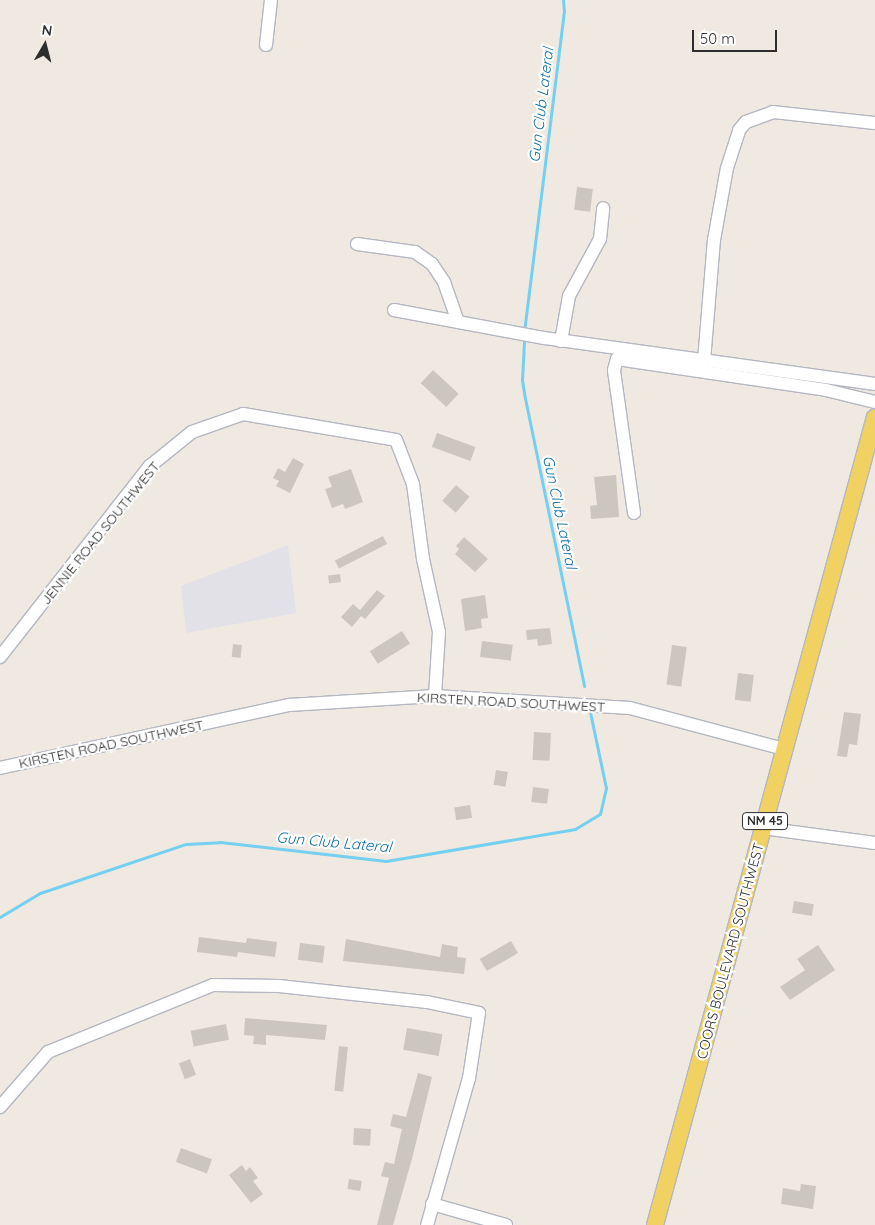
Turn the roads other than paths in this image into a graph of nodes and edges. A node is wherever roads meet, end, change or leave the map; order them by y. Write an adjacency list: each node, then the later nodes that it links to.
1 (272, 0): 2 (street)
2 (266, 45)
3 (875, 123): 9 (street)
4 (603, 208): 8 (street)
5 (357, 244): 7 (street)
6 (394, 310): 7 (street)
7 (458, 322): 8 (street)
8 (561, 340): 9 (street)
9 (704, 361): 10 (street)
10 (875, 384)
11 (875, 402): 13 (street)
12 (875, 417): 16 (main road, COORS BOULEVARD SOUTHWEST / NM 45)
13 (634, 512)
14 (0, 657): 15 (street, JENNIE ROAD SOUTHWEST)
15 (435, 696): 16 (street, KIRSTEN ROAD SOUTHWEST); 17 (street, KIRSTEN ROAD SOUTHWEST)
16 (784, 749): 18 (main road, COORS BOULEVARD SOUTHWEST / NM 45)
17 (0, 768)
18 (763, 828): 19 (street); 24 (main road, COORS BOULEVARD SOUTHWEST / NM 45)
19 (875, 843)
20 (0, 1107): 21 (street)
21 (432, 1204): 22 (street); 23 (street)
22 (426, 1225)
23 (506, 1225)
24 (655, 1225)

